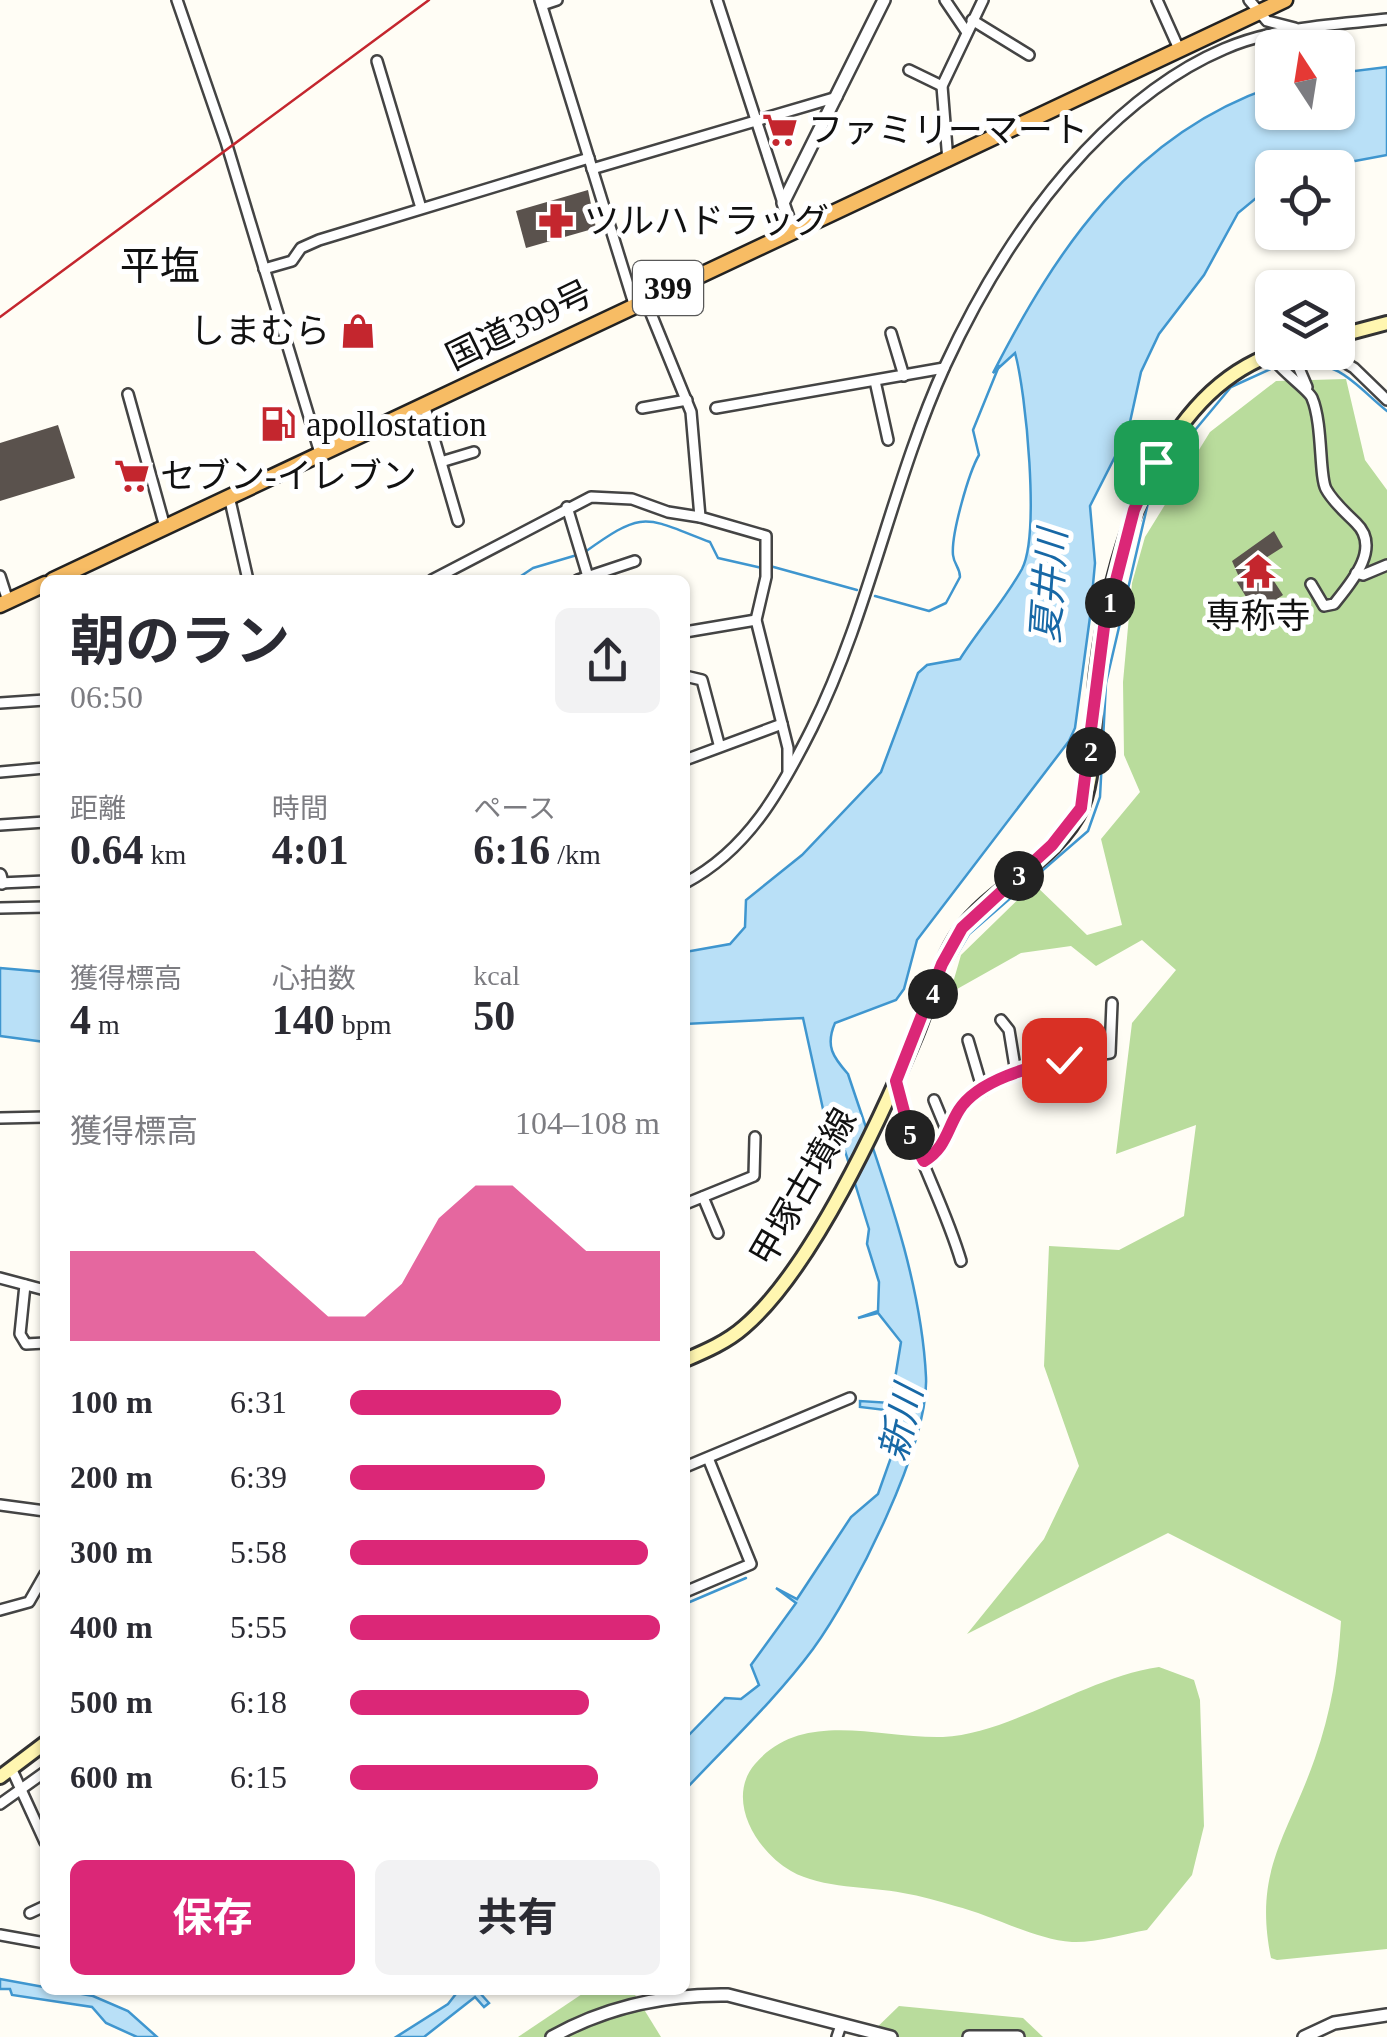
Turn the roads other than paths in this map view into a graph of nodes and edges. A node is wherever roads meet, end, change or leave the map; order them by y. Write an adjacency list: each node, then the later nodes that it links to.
1 (177, 0): 28 (street)
2 (557, 0): 9 (street)
3 (717, 0): 21 (street)
4 (884, 0): 20 (street)
5 (944, 0): 14 (street)
6 (983, 0): 12 (street)
7 (1157, 0): 15 (street)
8 (1285, 0): 10 (highway, 国道399号 / 399)
9 (541, 2): 22 (street)
10 (1253, 6): 13 (street); 15 (highway, 国道399号 / 399)
11 (1387, 19): 13 (street)
12 (972, 20): 14 (street); 16 (street)
13 (1299, 29): 33 (street)
14 (966, 31): 19 (street)
15 (1180, 49): 23 (highway, 国道399号 / 399)
16 (1029, 55)
17 (377, 62): 26 (street)
18 (909, 70): 19 (street)
19 (942, 86): 23 (street)
20 (837, 97): 21 (street); 25 (street)
21 (754, 120): 24 (street); 25 (street)
22 (589, 158): 24 (street); 26 (street)
23 (947, 160): 27 (highway, 国道399号 / 399)
24 (592, 169): 29 (street)
25 (783, 202): 27 (street)
26 (421, 208): 28 (street)
27 (792, 230): 29 (highway, 国道399号 / 399)
28 (264, 269): 49 (street)
29 (640, 301): 42 (street); 44 (highway, 国道399号 / 399)
30 (1387, 323): 31 (main road)
31 (1355, 331)
32 (892, 334): 38 (street)
33 (944, 368): 38 (street); 78 (street)
34 (1355, 369): 43 (street)
35 (1255, 370): 92 (main road, 甲塚古墳線)
36 (1285, 370): 40 (street)
37 (1294, 370): 40 (street)
38 (904, 376): 39 (street)
39 (874, 381): 46 (street); 47 (street)
40 (1306, 385): 58 (street)
41 (128, 394): 55 (street)
42 (687, 400): 45 (street); 53 (street)
43 (1387, 400)
44 (424, 404): 49 (highway, 国道399号 / 399); 50 (street)
45 (642, 408)
46 (716, 408)
47 (888, 440)
48 (474, 452): 50 (street)
49 (320, 453): 51 (highway, 国道399号 / 399)
50 (444, 461): 54 (street)
51 (229, 496): 55 (highway, 国道399号 / 399); 60 (street)
52 (567, 507): 53 (street); 61 (street); 62 (street)
53 (700, 517): 68 (street)
54 (458, 521)
55 (165, 527): 59 (highway, 国道399号 / 399)
56 (634, 560): 63 (street)
57 (1387, 565): 58 (street)
58 (1356, 572): 65 (street)
59 (64, 575)
60 (247, 575)
61 (442, 575)
62 (584, 575)
63 (595, 575)
64 (0, 576): 67 (street)
65 (1311, 584)
66 (40, 586): 67 (highway)
67 (4, 603)
68 (756, 620): 69 (street); 73 (street)
69 (690, 631)
70 (690, 677): 74 (street)
71 (40, 700): 72 (street)
72 (0, 703)
73 (782, 724): 74 (street); 78 (street)
74 (719, 744): 75 (street)
75 (690, 758)
76 (40, 768): 77 (street)
77 (0, 772)
78 (788, 776): 81 (street)
79 (40, 822): 80 (street)
80 (0, 825)
81 (690, 879)
82 (1, 880): 83 (street)
83 (40, 881)
84 (40, 906): 85 (street)
85 (0, 908)
86 (1112, 1003): 90 (street)
87 (1001, 1020): 91 (street)
88 (968, 1040): 93 (street)
89 (1040, 1040): 90 (street)
90 (1044, 1064): 91 (street)
91 (1016, 1072): 93 (street)
92 (896, 1081): 99 (street); 108 (main road, 甲塚古墳線)
93 (983, 1091): 97 (street)
94 (934, 1100): 97 (street)
95 (40, 1117): 96 (street)
96 (0, 1118)
97 (948, 1136): 99 (street)
98 (756, 1138): 100 (street)
99 (924, 1161): 103 (street)
100 (703, 1196): 101 (street); 102 (street)
101 (690, 1202)
102 (718, 1233)
103 (961, 1262)
104 (0, 1278): 105 (street)
105 (25, 1285): 106 (street); 107 (street)
106 (40, 1289)
107 (40, 1344)
108 (690, 1358)
109 (850, 1398): 110 (street)
110 (708, 1458): 111 (street); 115 (street)
111 (690, 1465)
112 (0, 1505): 113 (street)
113 (40, 1510)
114 (40, 1583): 116 (street)
115 (690, 1590)
116 (0, 1610)
117 (40, 1747): 118 (main road)
118 (6, 1773): 120 (street)
119 (40, 1776): 120 (street)
120 (22, 1789): 121 (street); 122 (street)
121 (0, 1804)
122 (40, 1830)
123 (40, 1908): 124 (street)
124 (30, 1913)
125 (0, 1936): 126 (street)
126 (40, 1941)
127 (1387, 2015): 133 (street)
128 (839, 2031): 129 (street); 130 (street)
129 (552, 2037)
130 (891, 2037)
131 (968, 2037): 132 (street)
132 (1018, 2037)
133 (1304, 2037)

